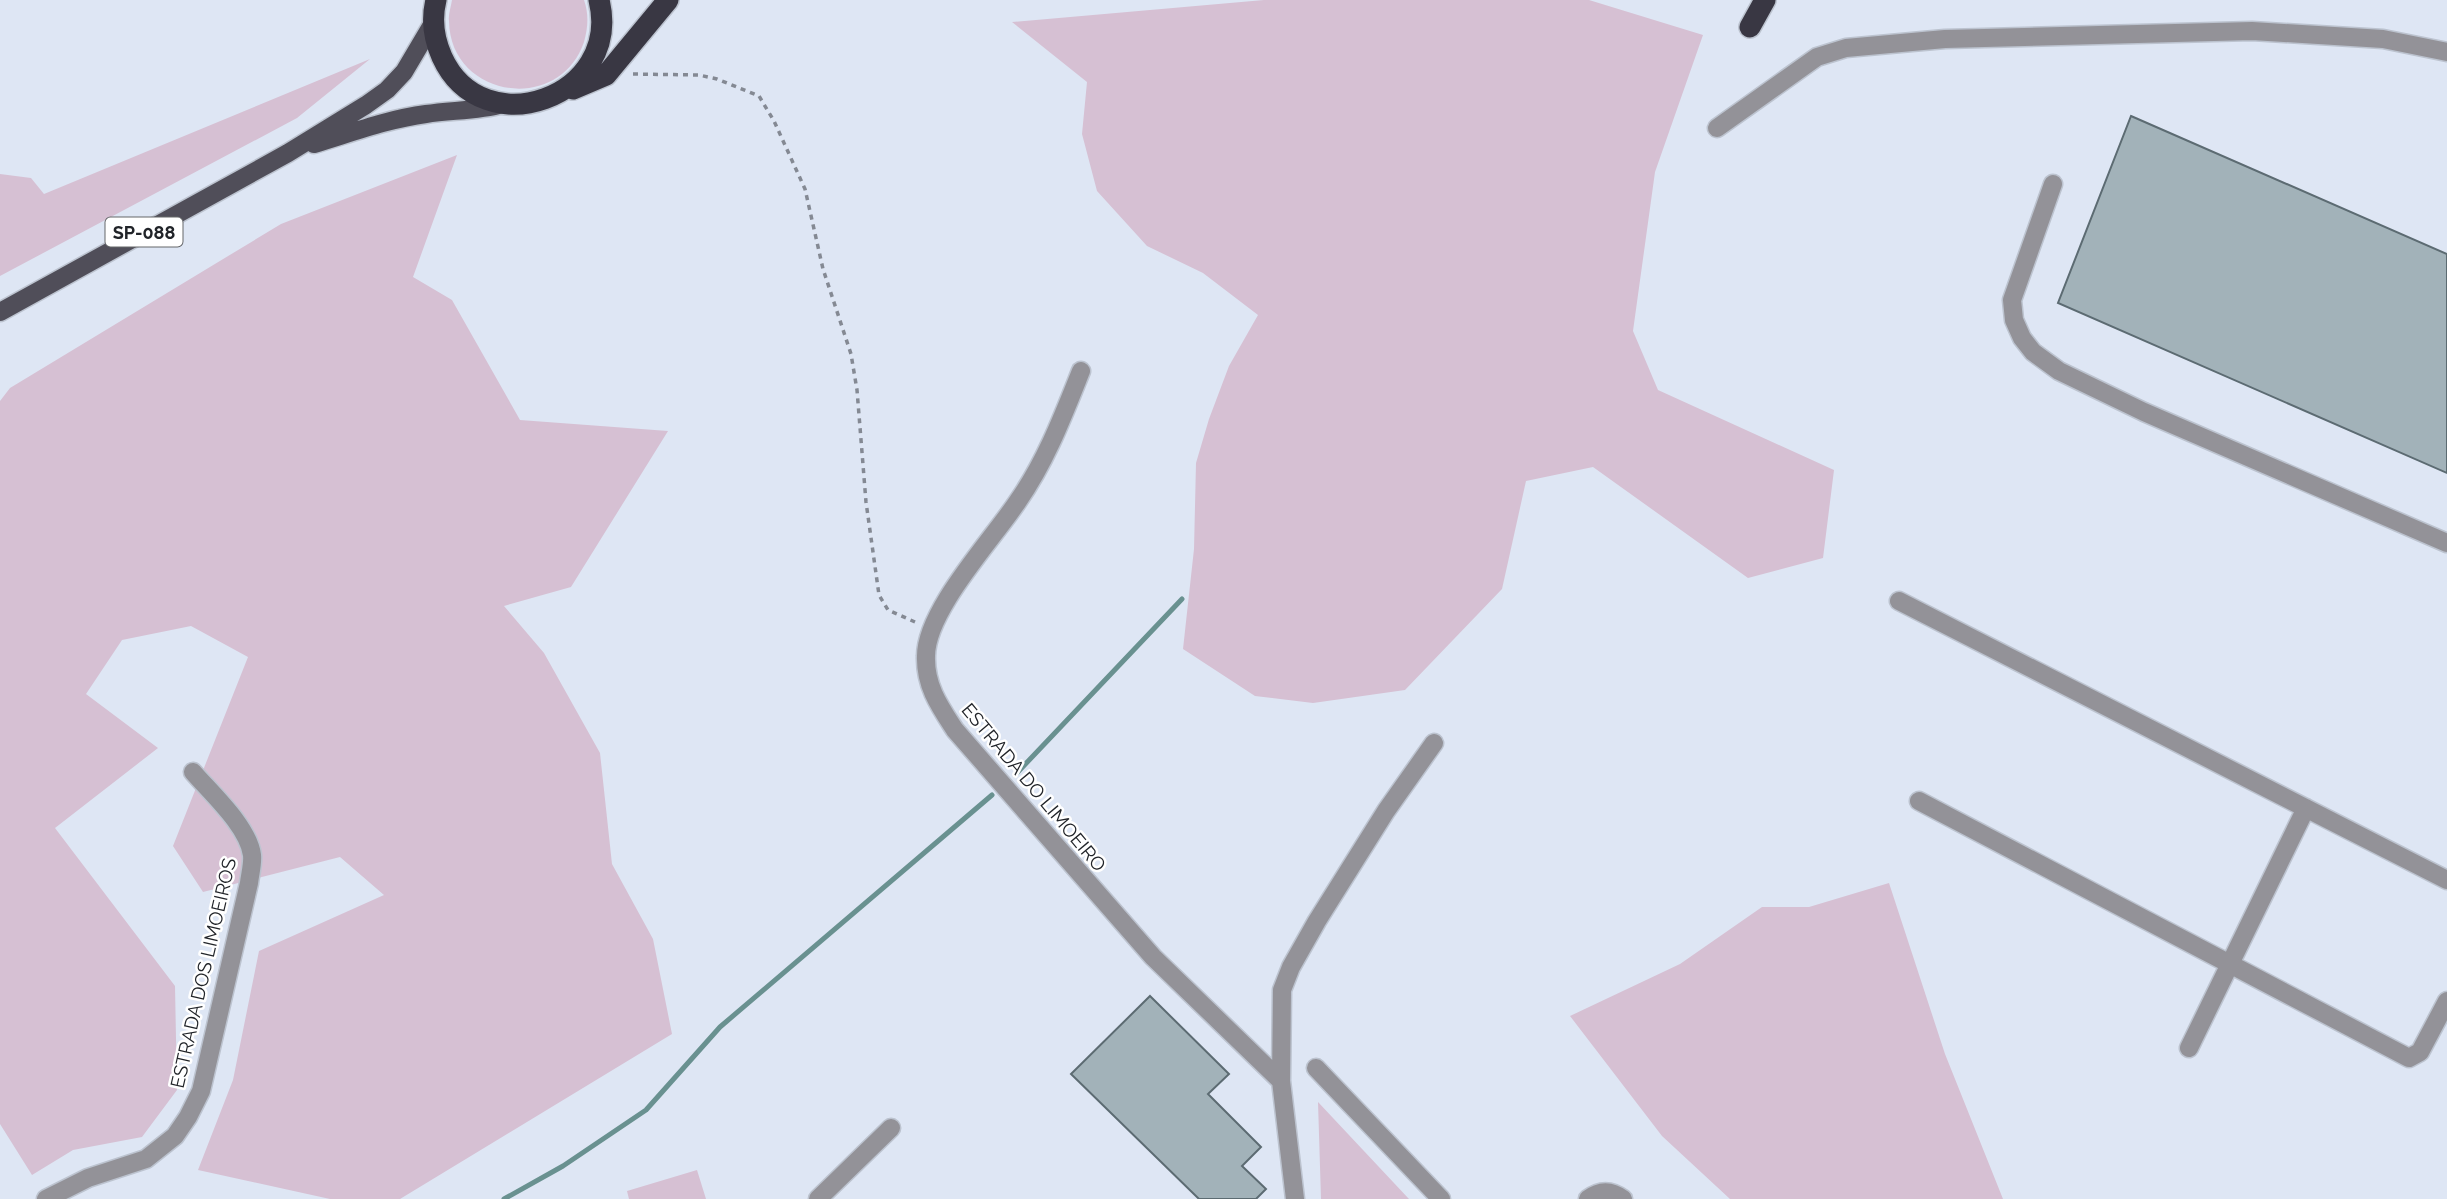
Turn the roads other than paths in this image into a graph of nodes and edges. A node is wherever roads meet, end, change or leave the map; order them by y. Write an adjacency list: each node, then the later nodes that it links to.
1 (599, 0): 7 (highway, SP-088)
2 (668, 0): 7 (highway, SP-088)
3 (1754, 0): 4 (highway)
4 (1765, 0)
5 (434, 6): 8 (highway, SP-088); 10 (main road, SP-088)
6 (2447, 52): 9 (street)
7 (558, 95): 8 (highway, SP-088)
8 (503, 104): 10 (main road, SP-088)
9 (1717, 128)
10 (288, 153): 12 (main road, SP-088)
11 (2053, 184): 14 (street)
12 (0, 312)
13 (1081, 371): 25 (street, ESTRADA DO LIMOEIRO)
14 (2447, 543)
15 (1899, 601): 19 (street)
16 (1434, 743): 25 (street)
17 (193, 772): 27 (street, ESTRADA DOS LIMOEIROS)
18 (1919, 801): 21 (street)
19 (2306, 808): 20 (street); 21 (street)
20 (2447, 880)
21 (2229, 964): 22 (street); 23 (street)
22 (2447, 1001)
23 (2189, 1048)
24 (1316, 1068): 30 (street)
25 (1281, 1081): 29 (street)
26 (891, 1128): 28 (street)
27 (46, 1199)
28 (818, 1199)
29 (1295, 1199)
30 (1441, 1199)
31 (1588, 1199): 32 (street)
32 (1623, 1199)

